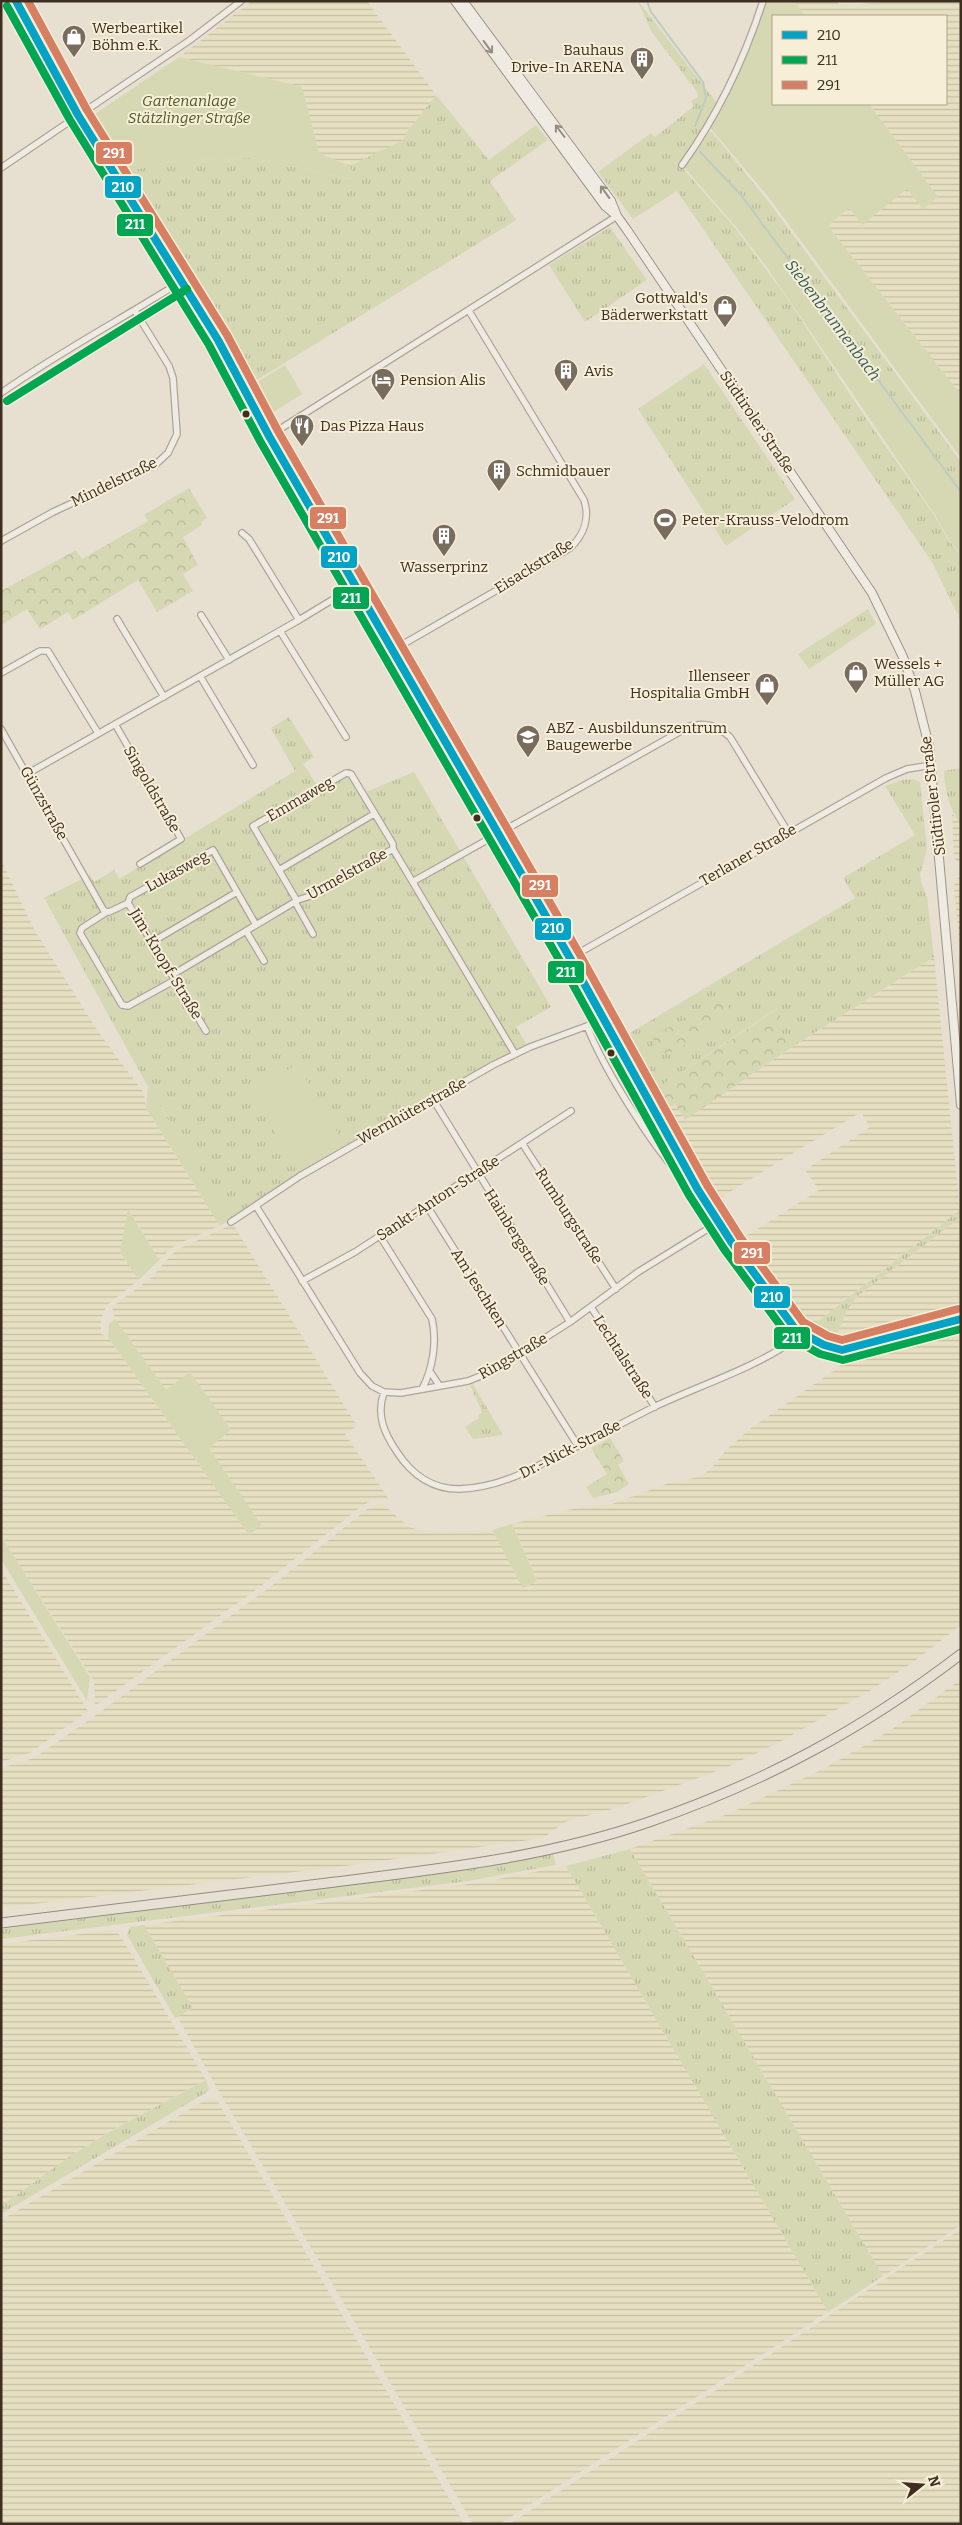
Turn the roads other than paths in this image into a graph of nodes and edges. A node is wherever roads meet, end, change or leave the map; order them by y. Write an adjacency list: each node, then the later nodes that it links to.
1 (16, 1): 6 (street)
2 (241, 1): 6 (street)
3 (455, 1): 9 (main road, Südtiroler Straße, one-way to 9)
4 (463, 1): 9 (main road, Südtiroler Straße, one-way to 4)
5 (764, 1): 7 (street)
6 (78, 116): 8 (street); 10 (street)
7 (682, 165)
8 (1, 168)
9 (617, 216): 12 (street); 32 (main road, Südtiroler Straße)
10 (182, 281): 11 (street); 14 (street)
11 (135, 311): 13 (street); 16 (street, Mindelstraße)
12 (469, 311): 14 (street); 22 (street, Eisackstraße)
13 (1, 393)
14 (269, 436): 17 (street)
15 (242, 533): 20 (street)
16 (1, 541)
17 (355, 586): 20 (street); 22 (street)
18 (201, 615): 23 (street)
19 (117, 619): 26 (street)
20 (299, 620): 21 (street)
21 (280, 631): 23 (street); 30 (street)
22 (393, 650): 36 (street)
23 (229, 660): 25 (street)
24 (1, 674): 29 (street)
25 (200, 676): 26 (street); 31 (street)
26 (164, 696): 27 (street)
27 (115, 724): 29 (street); 38 (street, Singoldstraße)
28 (1, 729): 33 (street, Günzstraße)
29 (98, 734): 33 (street)
30 (346, 737)
31 (253, 765)
32 (932, 765): 35 (street, Terlaner Straße); 58 (main road, Südtiroler Straße)
33 (27, 774): 40 (street, Günzstraße)
34 (374, 814): 37 (street, Emmaweg); 39 (street); 39 (street, Emmaweg)
35 (788, 832): 36 (street); 50 (street, Terlaner Straße)
36 (498, 834): 41 (street); 50 (street)
37 (393, 849): 41 (street, Urmelstraße); 43 (street, Urmelstraße)
38 (140, 864)
39 (279, 870): 43 (street, Emmaweg)
40 (86, 878): 45 (street, Jim-Knopf-Straße)
41 (414, 881): 56 (street, Urmelstraße)
42 (237, 892): 44 (street, Lukasweg); 46 (street, Lukasweg); 49 (street)
43 (296, 902): 46 (street, Urmelstraße); 48 (street, Emmaweg)
44 (128, 903): 45 (street, Jim-Knopf-Straße); 49 (street, Jim-Knopf-Straße)
45 (107, 912): 52 (street, Urmelstraße)
46 (256, 925): 47 (street, Urmelstraße)
47 (246, 931): 51 (street); 52 (street, Urmelstraße)
48 (313, 934)
49 (152, 942): 52 (street, Jim-Knopf-Straße)
50 (570, 958): 53 (street)
51 (264, 961)
52 (173, 977): 55 (street, Jim-Knopf-Straße)
53 (603, 1018): 54 (street, Wernhüterstraße); 61 (street)
54 (587, 1026): 56 (street, Wernhüterstraße); 62 (street)
55 (206, 1030)
56 (515, 1054): 57 (street, Wernhüterstraße)
57 (434, 1101): 63 (street, Hainbergstraße); 65 (street, Wernhüterstraße)
58 (961, 1104)
59 (571, 1111): 60 (street, Sankt-Anton-Straße)
60 (522, 1143): 63 (street, Sankt-Anton-Straße); 71 (street, Rumburgstraße)
61 (676, 1154): 62 (street); 64 (street)
62 (668, 1159): 64 (street)
63 (477, 1173): 66 (street, Sankt-Anton-Straße); 74 (street, Hainbergstraße)
64 (698, 1190): 68 (street)
65 (256, 1206): 67 (street, Wernhüterstraße); 70 (street)
66 (428, 1206): 69 (street, Sankt-Anton-Straße); 76 (street, Am Jeschken)
67 (231, 1222)
68 (719, 1222): 71 (street, Ringstraße); 75 (street)
69 (380, 1236): 70 (street, Sankt-Anton-Straße); 77 (street)
70 (302, 1281): 80 (street)
71 (616, 1289): 72 (street, Ringstraße)
72 (591, 1307): 74 (street, Ringstraße); 81 (street, Lechtalstraße)
73 (961, 1319): 75 (street)
74 (570, 1322): 76 (street, Ringstraße)
75 (796, 1330): 81 (street, Dr.-Nick-Straße)
76 (521, 1354): 78 (street, Ringstraße); 82 (street, Am Jeschken)
77 (431, 1373): 78 (street); 79 (street)
78 (438, 1385): 79 (street, Ringstraße)
79 (422, 1389): 80 (street, Ringstraße)
80 (384, 1392): 82 (street, Dr.-Nick-Straße)
81 (655, 1407): 82 (street, Dr.-Nick-Straße)
82 (578, 1446)
83 (961, 1654): 84 (main road)
84 (1, 1923)

